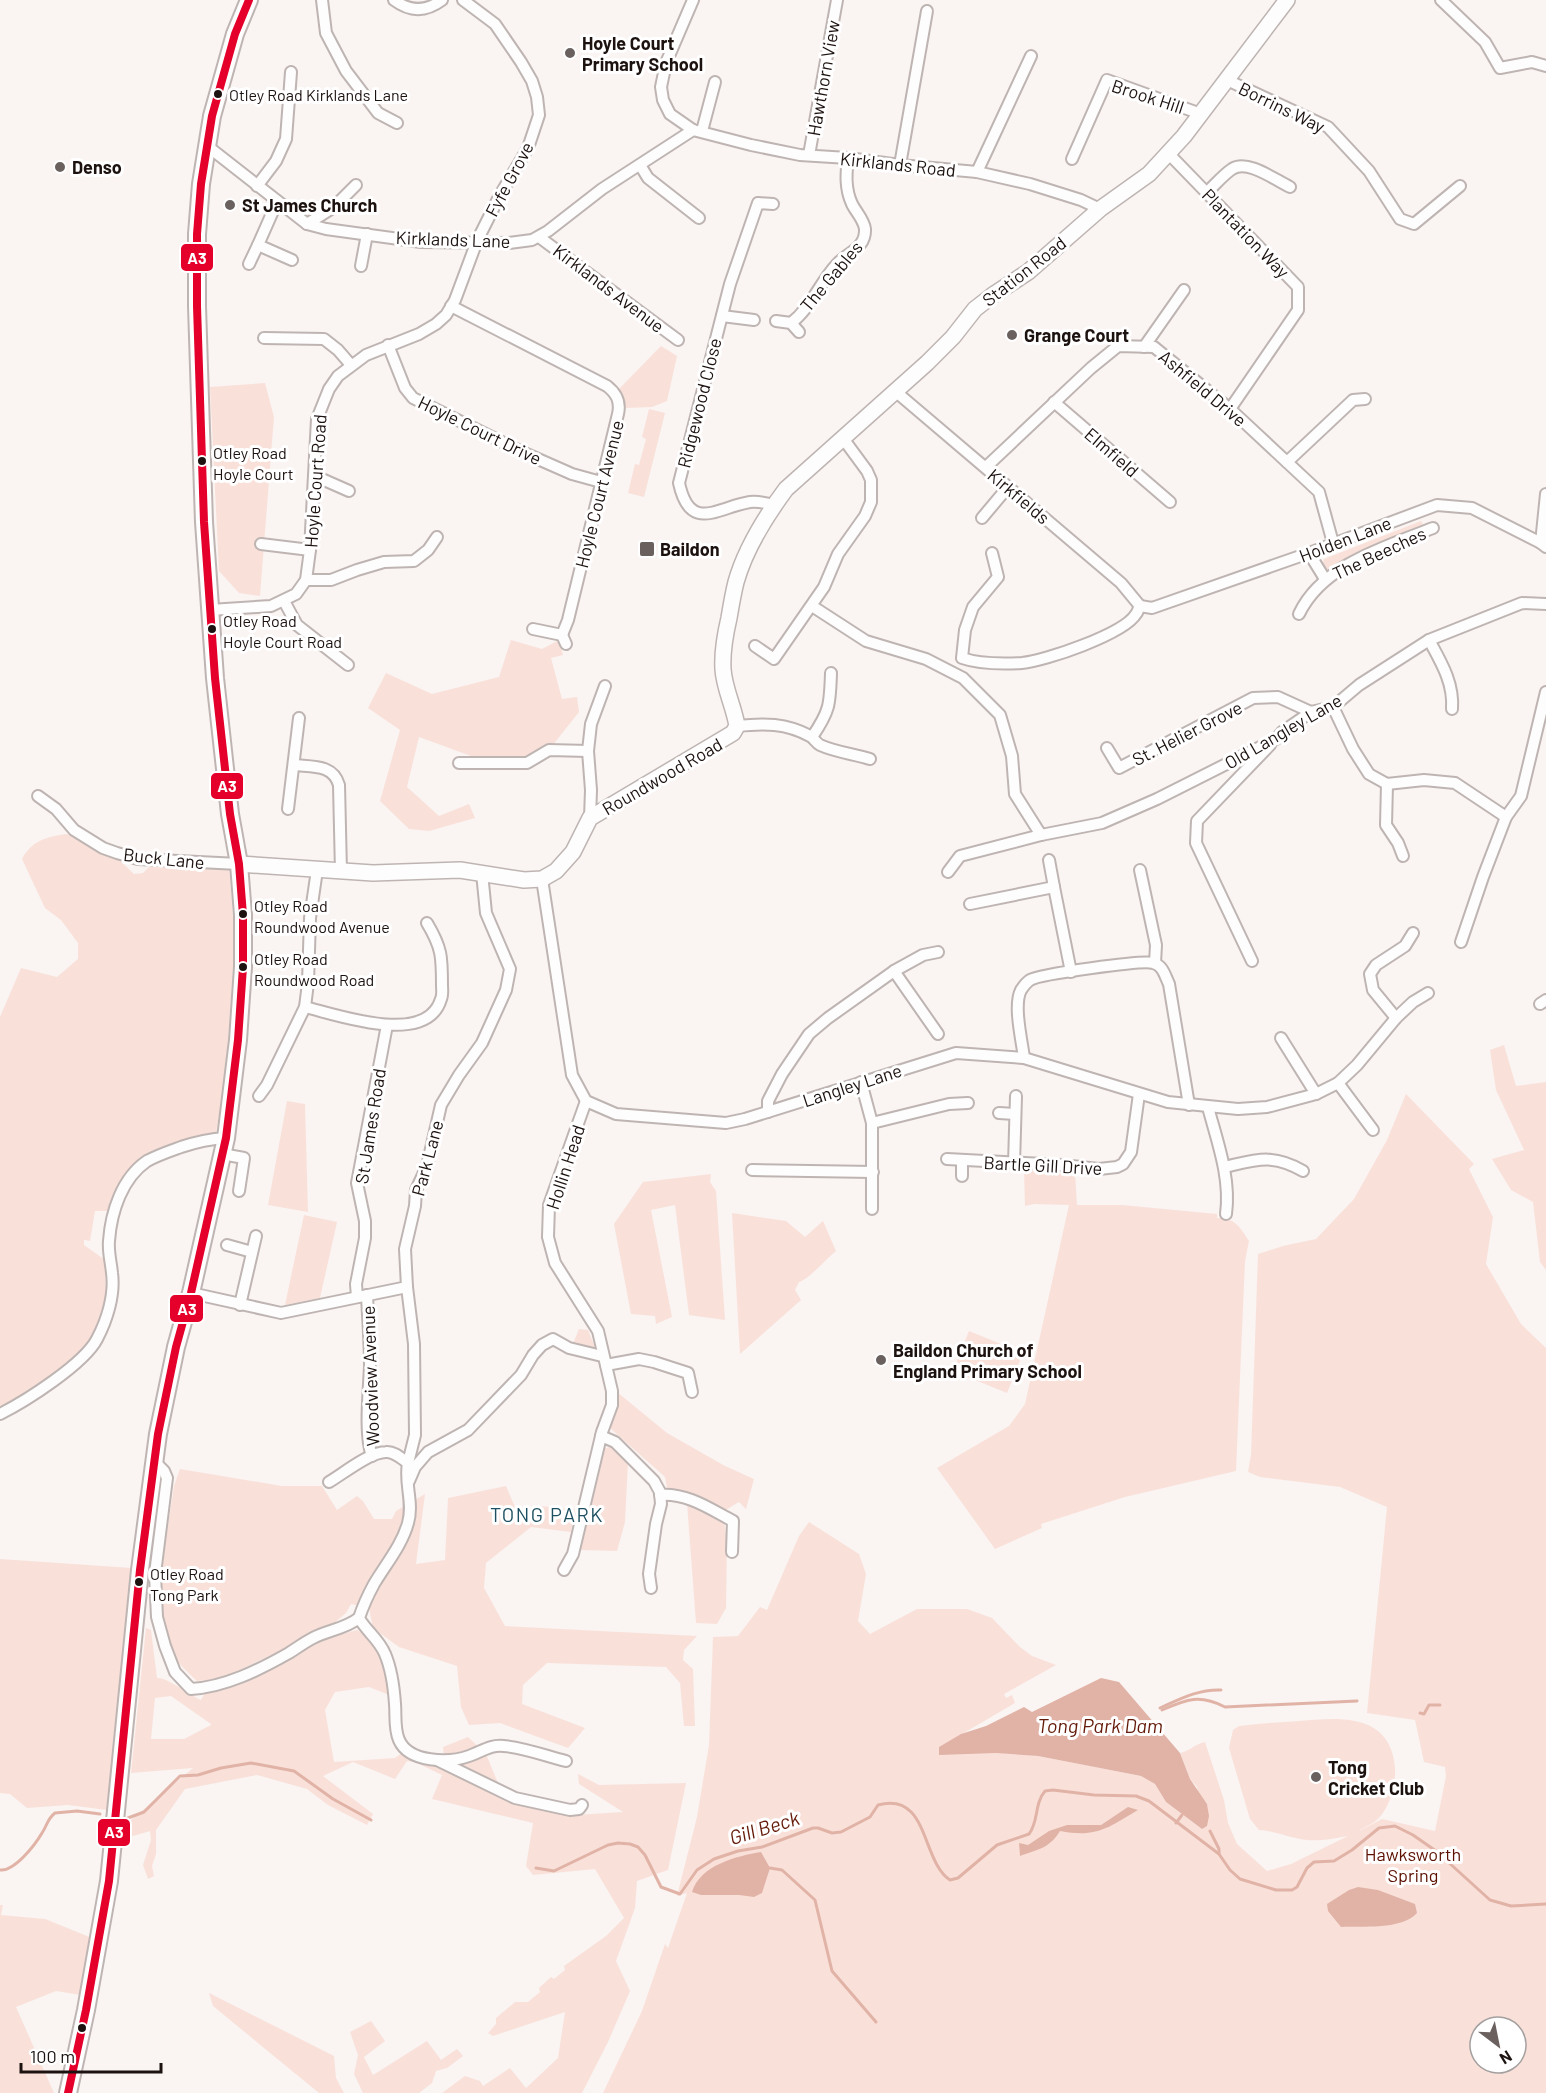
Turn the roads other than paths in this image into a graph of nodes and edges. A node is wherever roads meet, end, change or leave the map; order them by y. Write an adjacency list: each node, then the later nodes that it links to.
1 (249, 0): 19 (main road)
2 (322, 0): 17 (street)
3 (394, 0): 4 (street)
4 (442, 0)
5 (464, 0): 39 (street, Fyfe Grove)
6 (693, 0): 18 (street)
7 (840, 0): 21 (street, Hawthorn View)
8 (1287, 0): 14 (street, Station Road)
9 (1441, 0): 12 (street)
10 (928, 6): 25 (street)
11 (1031, 56): 26 (street)
12 (1546, 66)
13 (291, 72): 28 (street)
14 (1227, 80): 16 (street, Station Road); 29 (street, Borrins Way)
15 (715, 82): 18 (street)
16 (1201, 114): 20 (street, Station Road); 23 (street, Brook Hill)
17 (397, 123)
18 (698, 130): 21 (street, Kirklands Road); 24 (street, Kirklands Lane)
19 (206, 145): 28 (street, Kirklands Lane); 86 (main road)
20 (1169, 154): 31 (street, Plantation Way); 34 (street, Station Road)
21 (809, 155): 22 (street, Kirklands Road)
22 (848, 158): 25 (street, Kirklands Road); 49 (street, The Gables)
23 (1072, 159)
24 (640, 165): 35 (street); 38 (street, Kirklands Lane)
25 (900, 165): 26 (street, Kirklands Road)
26 (977, 172): 34 (street, Kirklands Road)
27 (356, 185): 36 (street)
28 (257, 186): 32 (street, Kirklands Lane)
29 (1460, 186)
30 (1290, 187): 31 (street)
31 (1207, 192): 59 (street, Plantation Way)
32 (277, 202): 36 (street, Kirklands Lane); 40 (street)
33 (772, 204): 46 (street, Ridgewood Close)
34 (1100, 208): 56 (street, Station Road)
35 (699, 218)
36 (308, 224): 37 (street, Kirklands Lane)
37 (368, 234): 39 (street, Kirklands Lane); 43 (street)
38 (540, 237): 39 (street, Kirklands Lane); 52 (street, Kirklands Avenue)
39 (477, 241): 45 (street, Hoyle Court Road)
40 (258, 245): 41 (street); 42 (street)
41 (292, 260)
42 (249, 264)
43 (361, 266)
44 (1184, 290): 54 (street)
45 (451, 306): 53 (street, Hoyle Court Road); 64 (street, Hoyle Court Avenue)
46 (722, 316): 47 (street, Ridgewood Close); 69 (street, Ridgewood Close)
47 (754, 320)
48 (776, 321): 49 (street, The Gables)
49 (791, 323): 50 (street, The Gables)
50 (799, 332)
51 (264, 338): 55 (street)
52 (678, 340)
53 (388, 345): 55 (street, Hoyle Court Road); 64 (street, Hoyle Court Drive)
54 (1144, 347): 58 (street, Ashfield Drive); 59 (street, Ashfield Drive)
55 (351, 365): 63 (street, Hoyle Court Road)
56 (895, 391): 60 (street, Station Road); 62 (street, Kirkfields)
57 (1365, 399): 61 (street)
58 (1054, 402): 62 (street, Ashfield Drive); 68 (street, Elmfield)
59 (1230, 409): 61 (street, Ashfield Drive)
60 (842, 437): 69 (street, Station Road); 84 (street)
61 (1287, 462): 74 (street, Ashfield Drive)
62 (986, 467): 65 (street, Kirkfields)
63 (315, 476): 66 (street); 77 (street, Hoyle Court Road)
64 (601, 482): 88 (street, Hoyle Court Avenue)
65 (1008, 487): 70 (street); 85 (street, Kirkfields)
66 (349, 491)
67 (1546, 494): 76 (street)
68 (1170, 502)
69 (774, 505): 73 (street, Station Road)
70 (982, 518)
71 (1433, 528): 80 (street, The Beeches)
72 (437, 537): 81 (street)
73 (756, 538): 99 (street, Roundwood Road)
74 (1333, 543): 76 (street, Holden Lane); 79 (street, Holden Lane)
75 (261, 544): 77 (street)
76 (1543, 545)
77 (310, 550): 81 (street, Hoyle Court Road)
78 (992, 553): 85 (street)
79 (1309, 553): 80 (street, The Beeches); 85 (street, Holden Lane)
80 (1325, 579): 87 (street, The Beeches)
81 (306, 580): 82 (street)
82 (284, 601): 86 (street); 91 (street)
83 (1546, 604): 89 (street, Old Langley Lane)
84 (812, 606): 90 (street); 112 (street)
85 (1140, 606)
86 (210, 610): 115 (main road)
87 (1299, 614)
88 (532, 629)
89 (1429, 640): 95 (street, Old Langley Lane); 96 (street)
90 (755, 646)
91 (348, 665)
92 (831, 674): 100 (street)
93 (605, 686): 103 (street)
94 (1546, 692): 111 (street)
95 (1334, 707): 97 (street, Old Langley Lane); 107 (street)
96 (1452, 709)
97 (1311, 712): 101 (street, Old Langley Lane); 102 (street, St. Helier Grove)
98 (299, 718): 106 (street)
99 (737, 726): 100 (street); 110 (street, Roundwood Road)
100 (812, 737): 104 (street)
101 (1276, 740): 112 (street, Old Langley Lane); 128 (street)
102 (1107, 748)
103 (588, 751): 105 (street); 110 (street)
104 (870, 759)
105 (459, 763)
106 (294, 765): 109 (street); 118 (street)
107 (1387, 784): 111 (street); 113 (street)
108 (38, 796): 115 (street, Buck Lane)
109 (288, 809)
110 (595, 815): 121 (street, Roundwood Road)
111 (1506, 817): 126 (street)
112 (1041, 835): 119 (street, Old Langley Lane)
113 (1403, 856)
114 (1049, 860): 122 (street)
115 (239, 864): 116 (street); 154 (main road)
116 (317, 870): 118 (street); 133 (street)
117 (1140, 870): 129 (street)
118 (341, 872): 120 (street)
119 (948, 872)
120 (482, 873): 121 (street); 169 (street, Park Lane)
121 (542, 879): 145 (street)
122 (1054, 887): 123 (street); 131 (street)
123 (970, 904)
124 (427, 924): 135 (street)
125 (1407, 938): 134 (street)
126 (1461, 942)
127 (938, 952): 130 (street)
128 (1252, 961)
129 (1155, 963): 131 (street); 147 (street)
130 (894, 971): 136 (street); 149 (street)
131 (1071, 972): 138 (street)
132 (1428, 993): 134 (street, Langley Lane)
133 (305, 1007): 135 (street); 143 (street)
134 (1396, 1018): 140 (street, Langley Lane)
135 (387, 1025): 171 (street, St James Road)
136 (939, 1034)
137 (1281, 1038): 142 (street)
138 (1024, 1058): 139 (street, Langley Lane); 141 (street, Langley Lane)
139 (861, 1082): 149 (street, Langley Lane); 152 (street)
140 (1338, 1083): 142 (street, Langley Lane); 153 (street)
141 (1139, 1094): 147 (street, Langley Lane); 157 (street, Bartle Gill Drive)
142 (1316, 1094): 148 (street, Langley Lane)
143 (259, 1096)
144 (1016, 1096): 151 (street)
145 (586, 1101): 149 (street, Langley Lane); 173 (street, Hollin Head)
146 (968, 1103): 152 (street)
147 (1188, 1105): 148 (street, Langley Lane)
148 (1208, 1107): 158 (street)
149 (768, 1112)
150 (999, 1113): 151 (street)
151 (1015, 1114): 157 (street)
152 (872, 1123): 161 (street)
153 (1372, 1130)
154 (224, 1146): 163 (street); 170 (main road); 175 (street)
155 (947, 1159): 156 (street, Bartle Gill Drive)
156 (962, 1160): 157 (street, Bartle Gill Drive); 162 (street, Bartle Gill Drive)
157 (1014, 1164)
158 (1224, 1167): 160 (street); 165 (street)
159 (753, 1170): 161 (street)
160 (1303, 1171)
161 (873, 1172): 164 (street)
162 (962, 1176)
163 (239, 1191)
164 (872, 1209)
165 (1226, 1214)
166 (256, 1236): 168 (street)
167 (227, 1245): 168 (street)
168 (252, 1252): 172 (street)
169 (407, 1287): 171 (street); 179 (street, Park Lane)
170 (191, 1293): 172 (street); 178 (main road)
171 (362, 1296): 172 (street); 177 (street, Woodview Avenue)
172 (240, 1305)
173 (604, 1360): 174 (street); 176 (street, Hollin Head); 181 (street)
174 (692, 1392)
175 (0, 1414)
176 (601, 1436): 182 (street); 184 (street, Hollin Head)
177 (372, 1456): 179 (street); 180 (street)
178 (154, 1461): 186 (street); 190 (main road)
179 (408, 1463): 181 (street, Park Lane)
180 (330, 1482)
181 (408, 1484): 186 (street, Park Lane)
182 (660, 1495): 183 (street); 185 (street)
183 (732, 1552)
184 (564, 1570)
185 (651, 1588)
186 (358, 1623): 187 (street)
187 (439, 1761): 188 (street); 189 (street)
188 (566, 1761)
189 (582, 1805)
190 (68, 2093)

